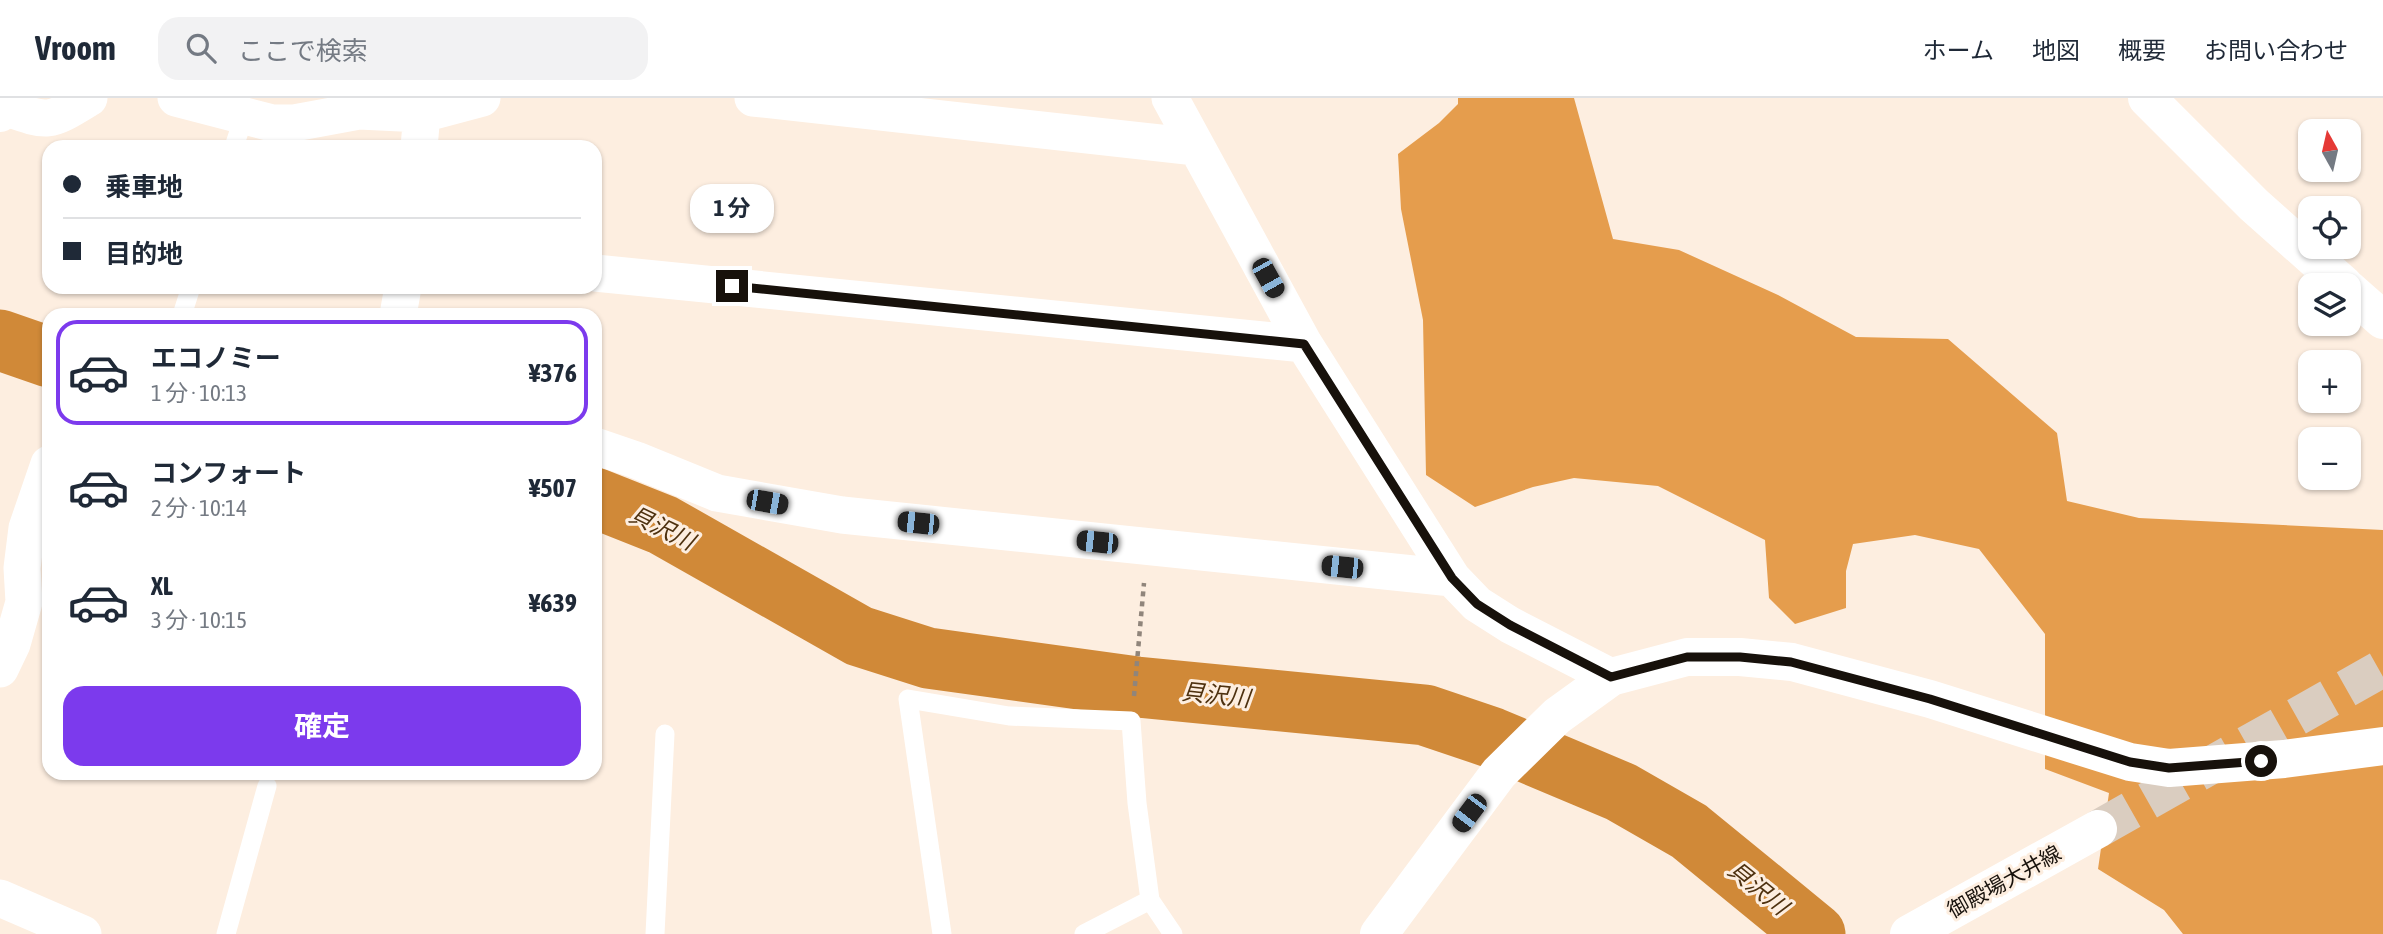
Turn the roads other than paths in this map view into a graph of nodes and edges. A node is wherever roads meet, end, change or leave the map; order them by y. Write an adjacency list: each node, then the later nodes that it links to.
1 (89, 98): 7 (street)
2 (176, 98): 8 (street)
3 (482, 98): 9 (street)
4 (753, 98): 10 (street)
5 (1170, 98): 10 (street)
6 (2147, 98): 12 (street)
7 (6, 106)
8 (239, 131): 9 (street)
9 (421, 131)
10 (1196, 146): 15 (street)
11 (602, 273): 15 (street)
12 (2330, 273)
13 (2361, 301): 14 (street)
14 (2383, 320)
15 (1304, 344): 18 (street)
16 (602, 448): 18 (street)
17 (42, 484): 19 (street)
18 (1452, 578): 21 (street)
19 (37, 605): 20 (street)
20 (0, 669)
21 (1611, 677): 23 (street); 35 (street)
22 (664, 734): 31 (lane)
23 (2383, 746)
24 (267, 786): 30 (lane)
25 (2098, 829): 28 (street, 御殿場大井線)
26 (0, 898): 29 (street)
27 (1150, 900): 32 (lane); 33 (lane); 34 (lane)
28 (1921, 932)
29 (83, 934)
30 (226, 934)
31 (655, 934)
32 (942, 934)
33 (1084, 934)
34 (1173, 934)
35 (1379, 934)

